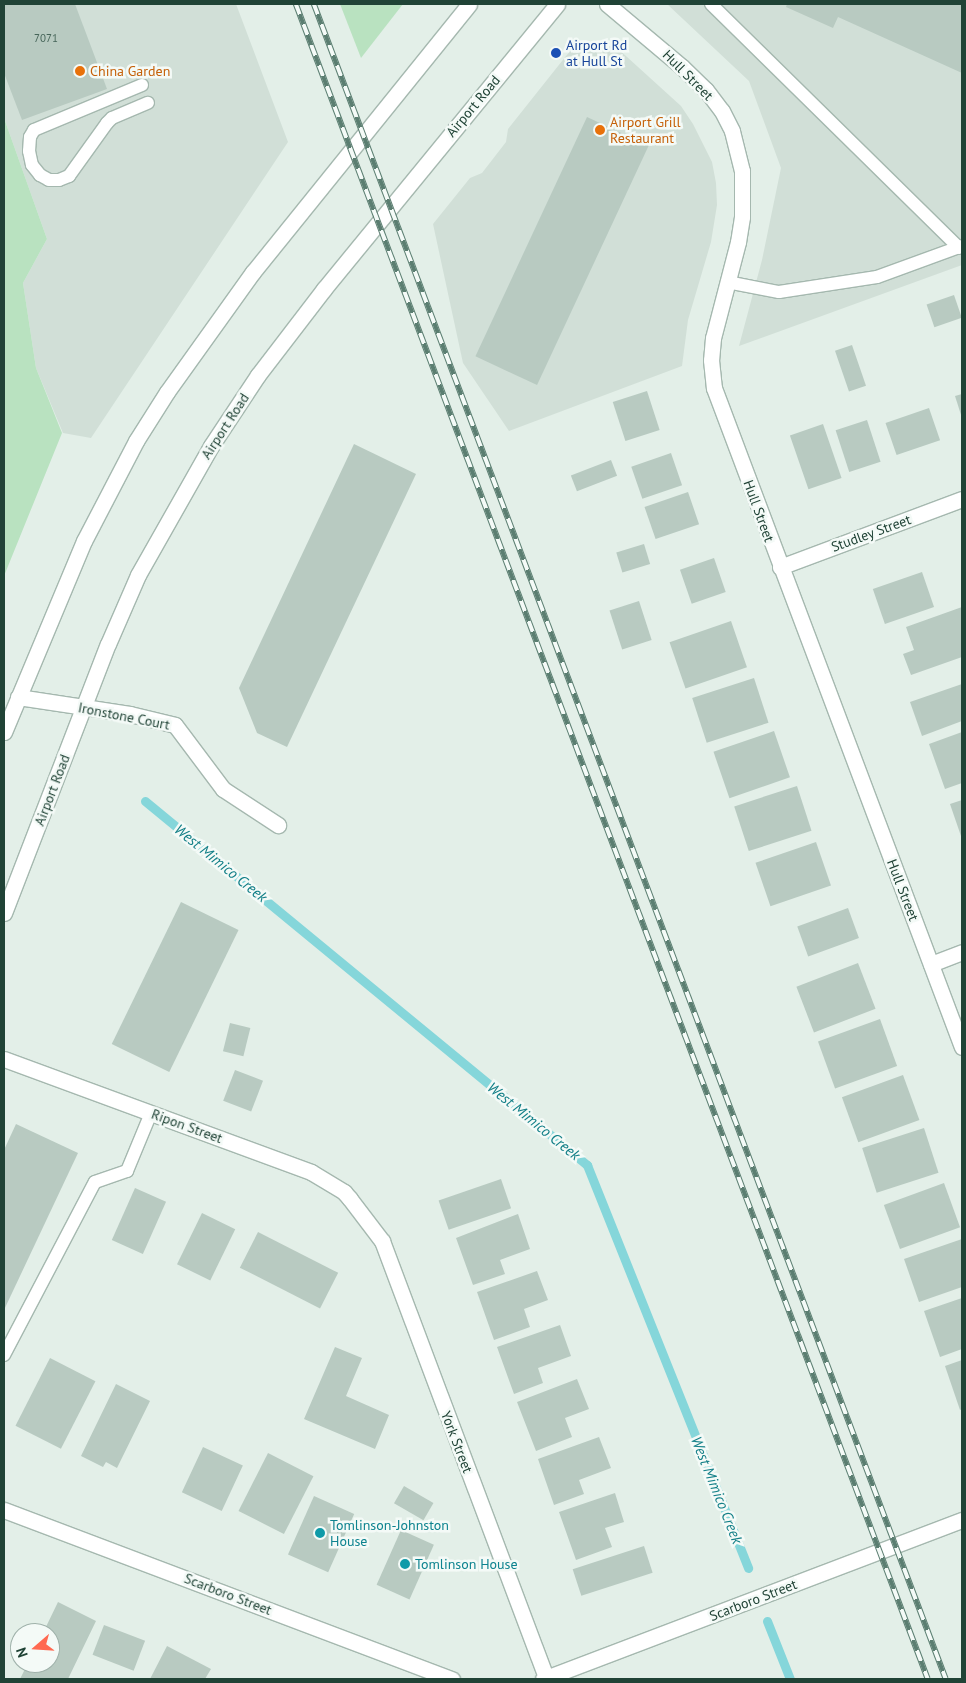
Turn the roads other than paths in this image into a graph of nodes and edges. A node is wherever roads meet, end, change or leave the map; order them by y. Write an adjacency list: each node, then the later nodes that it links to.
1 (469, 4): 11 (street)
2 (557, 4): 12 (street, Airport Road)
3 (607, 4): 8 (street, Hull Street)
4 (711, 4): 7 (lane)
5 (142, 86): 6 (lane)
6 (148, 103)
7 (960, 247): 8 (lane)
8 (727, 282): 10 (street, Hull Street)
9 (962, 498): 10 (street, Studley Street)
10 (780, 567): 17 (street, Hull Street)
11 (18, 697): 12 (street, Ironstone Court); 13 (street)
12 (84, 707): 14 (street, Ironstone Court); 15 (street, Airport Road)
13 (4, 732)
14 (278, 825)
15 (4, 913)
16 (962, 952): 17 (street)
17 (931, 964): 18 (street, Hull Street)
18 (962, 1047)
19 (4, 1059): 20 (street, Ripon Street)
20 (152, 1113): 21 (street, Ripon Street); 22 (lane)
21 (360, 1210): 26 (street, York Street)
22 (4, 1354)
23 (4, 1510): 25 (street, Scarboro Street)
24 (962, 1520): 26 (street, Scarboro Street)
25 (452, 1679)
26 (545, 1679)

